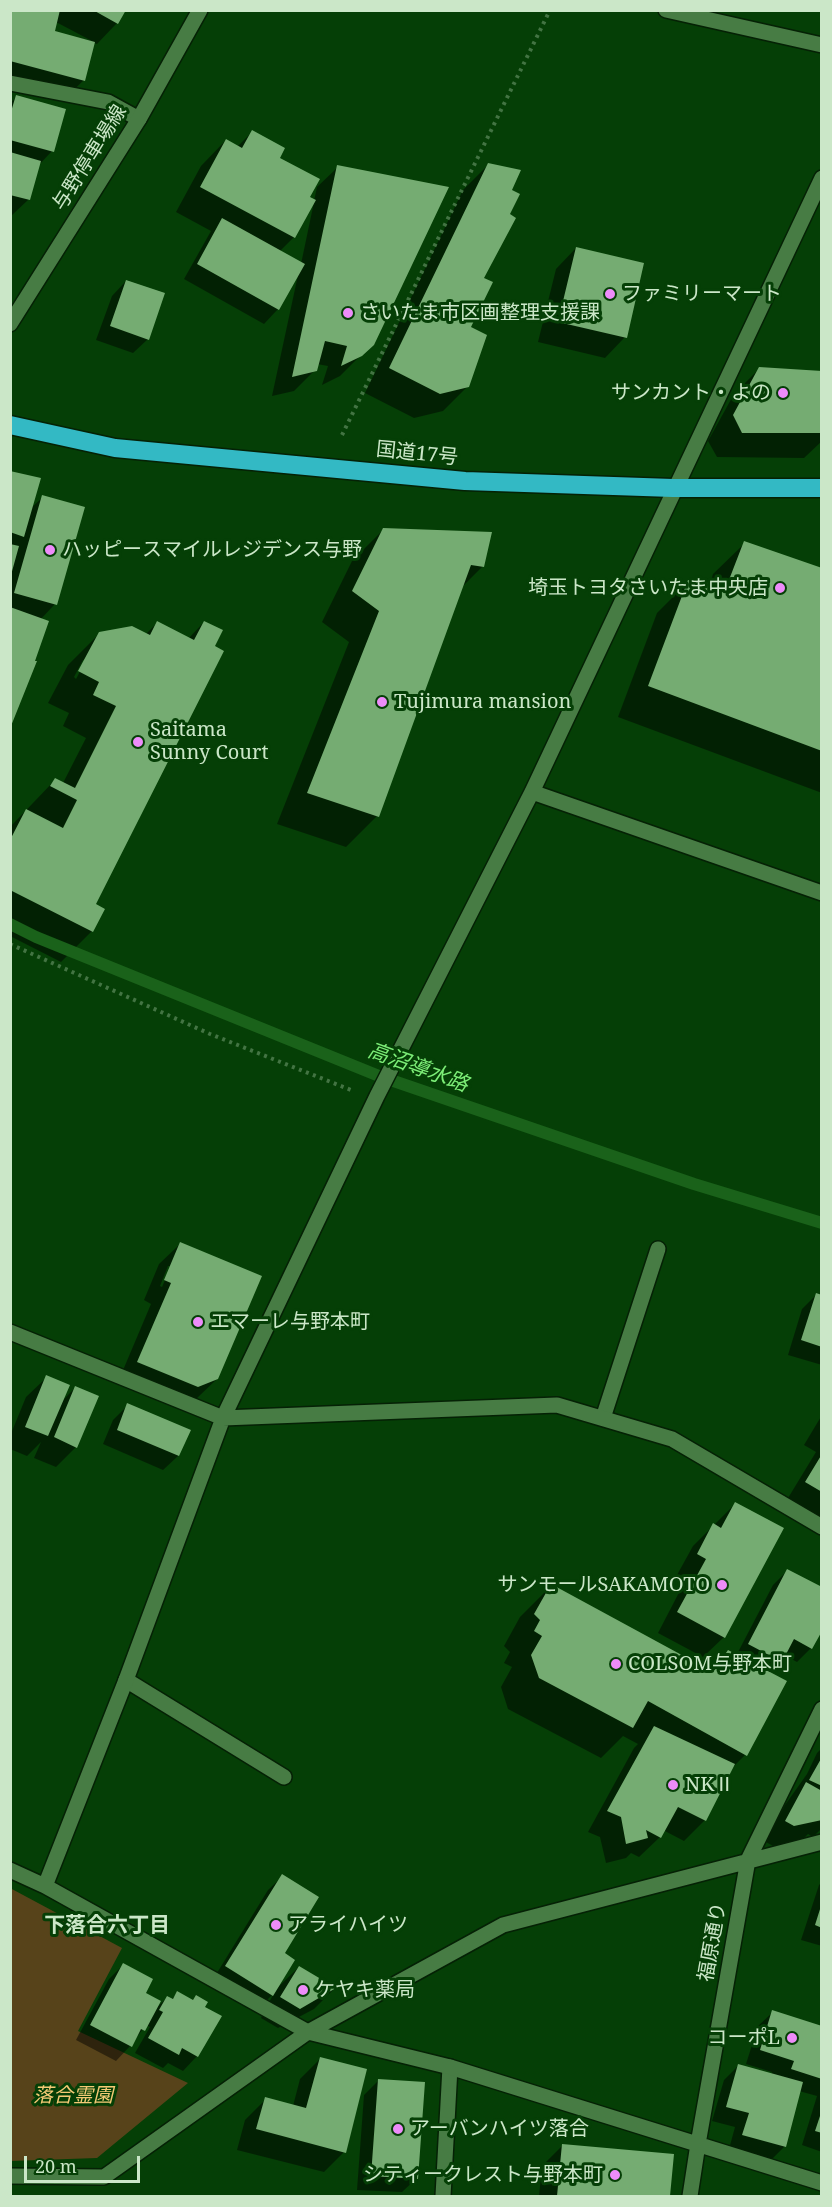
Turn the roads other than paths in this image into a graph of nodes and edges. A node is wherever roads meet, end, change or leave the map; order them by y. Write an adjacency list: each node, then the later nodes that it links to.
1 (200, 10): 5 (street, 与野停車場線)
2 (666, 10): 3 (street)
3 (822, 45)
4 (10, 83): 5 (street)
5 (139, 119): 7 (street, 与野停車場線)
6 (822, 178): 9 (street)
7 (10, 324)
8 (10, 425): 9 (highway, 国道17号)
9 (673, 488): 10 (highway, 国道17号); 11 (street)
10 (822, 488)
11 (532, 792): 12 (street); 15 (street)
12 (822, 893)
13 (658, 1249): 16 (street)
14 (10, 1332): 15 (street)
15 (223, 1418): 16 (street); 18 (street)
16 (603, 1418): 17 (street)
17 (822, 1527)
18 (126, 1680): 20 (street); 24 (street)
19 (822, 1709): 22 (street, 福原通り)
20 (284, 1777)
21 (822, 1842): 22 (street)
22 (748, 1860): 25 (street); 27 (street, 福原通り)
23 (10, 1870): 24 (street)
24 (45, 1886): 25 (street)
25 (308, 2032): 26 (street); 28 (street)
26 (450, 2067): 27 (street); 30 (street)
27 (698, 2144): 29 (street); 31 (street, 福原通り)
28 (10, 2176)
29 (822, 2183)
30 (443, 2196)
31 (690, 2196)

